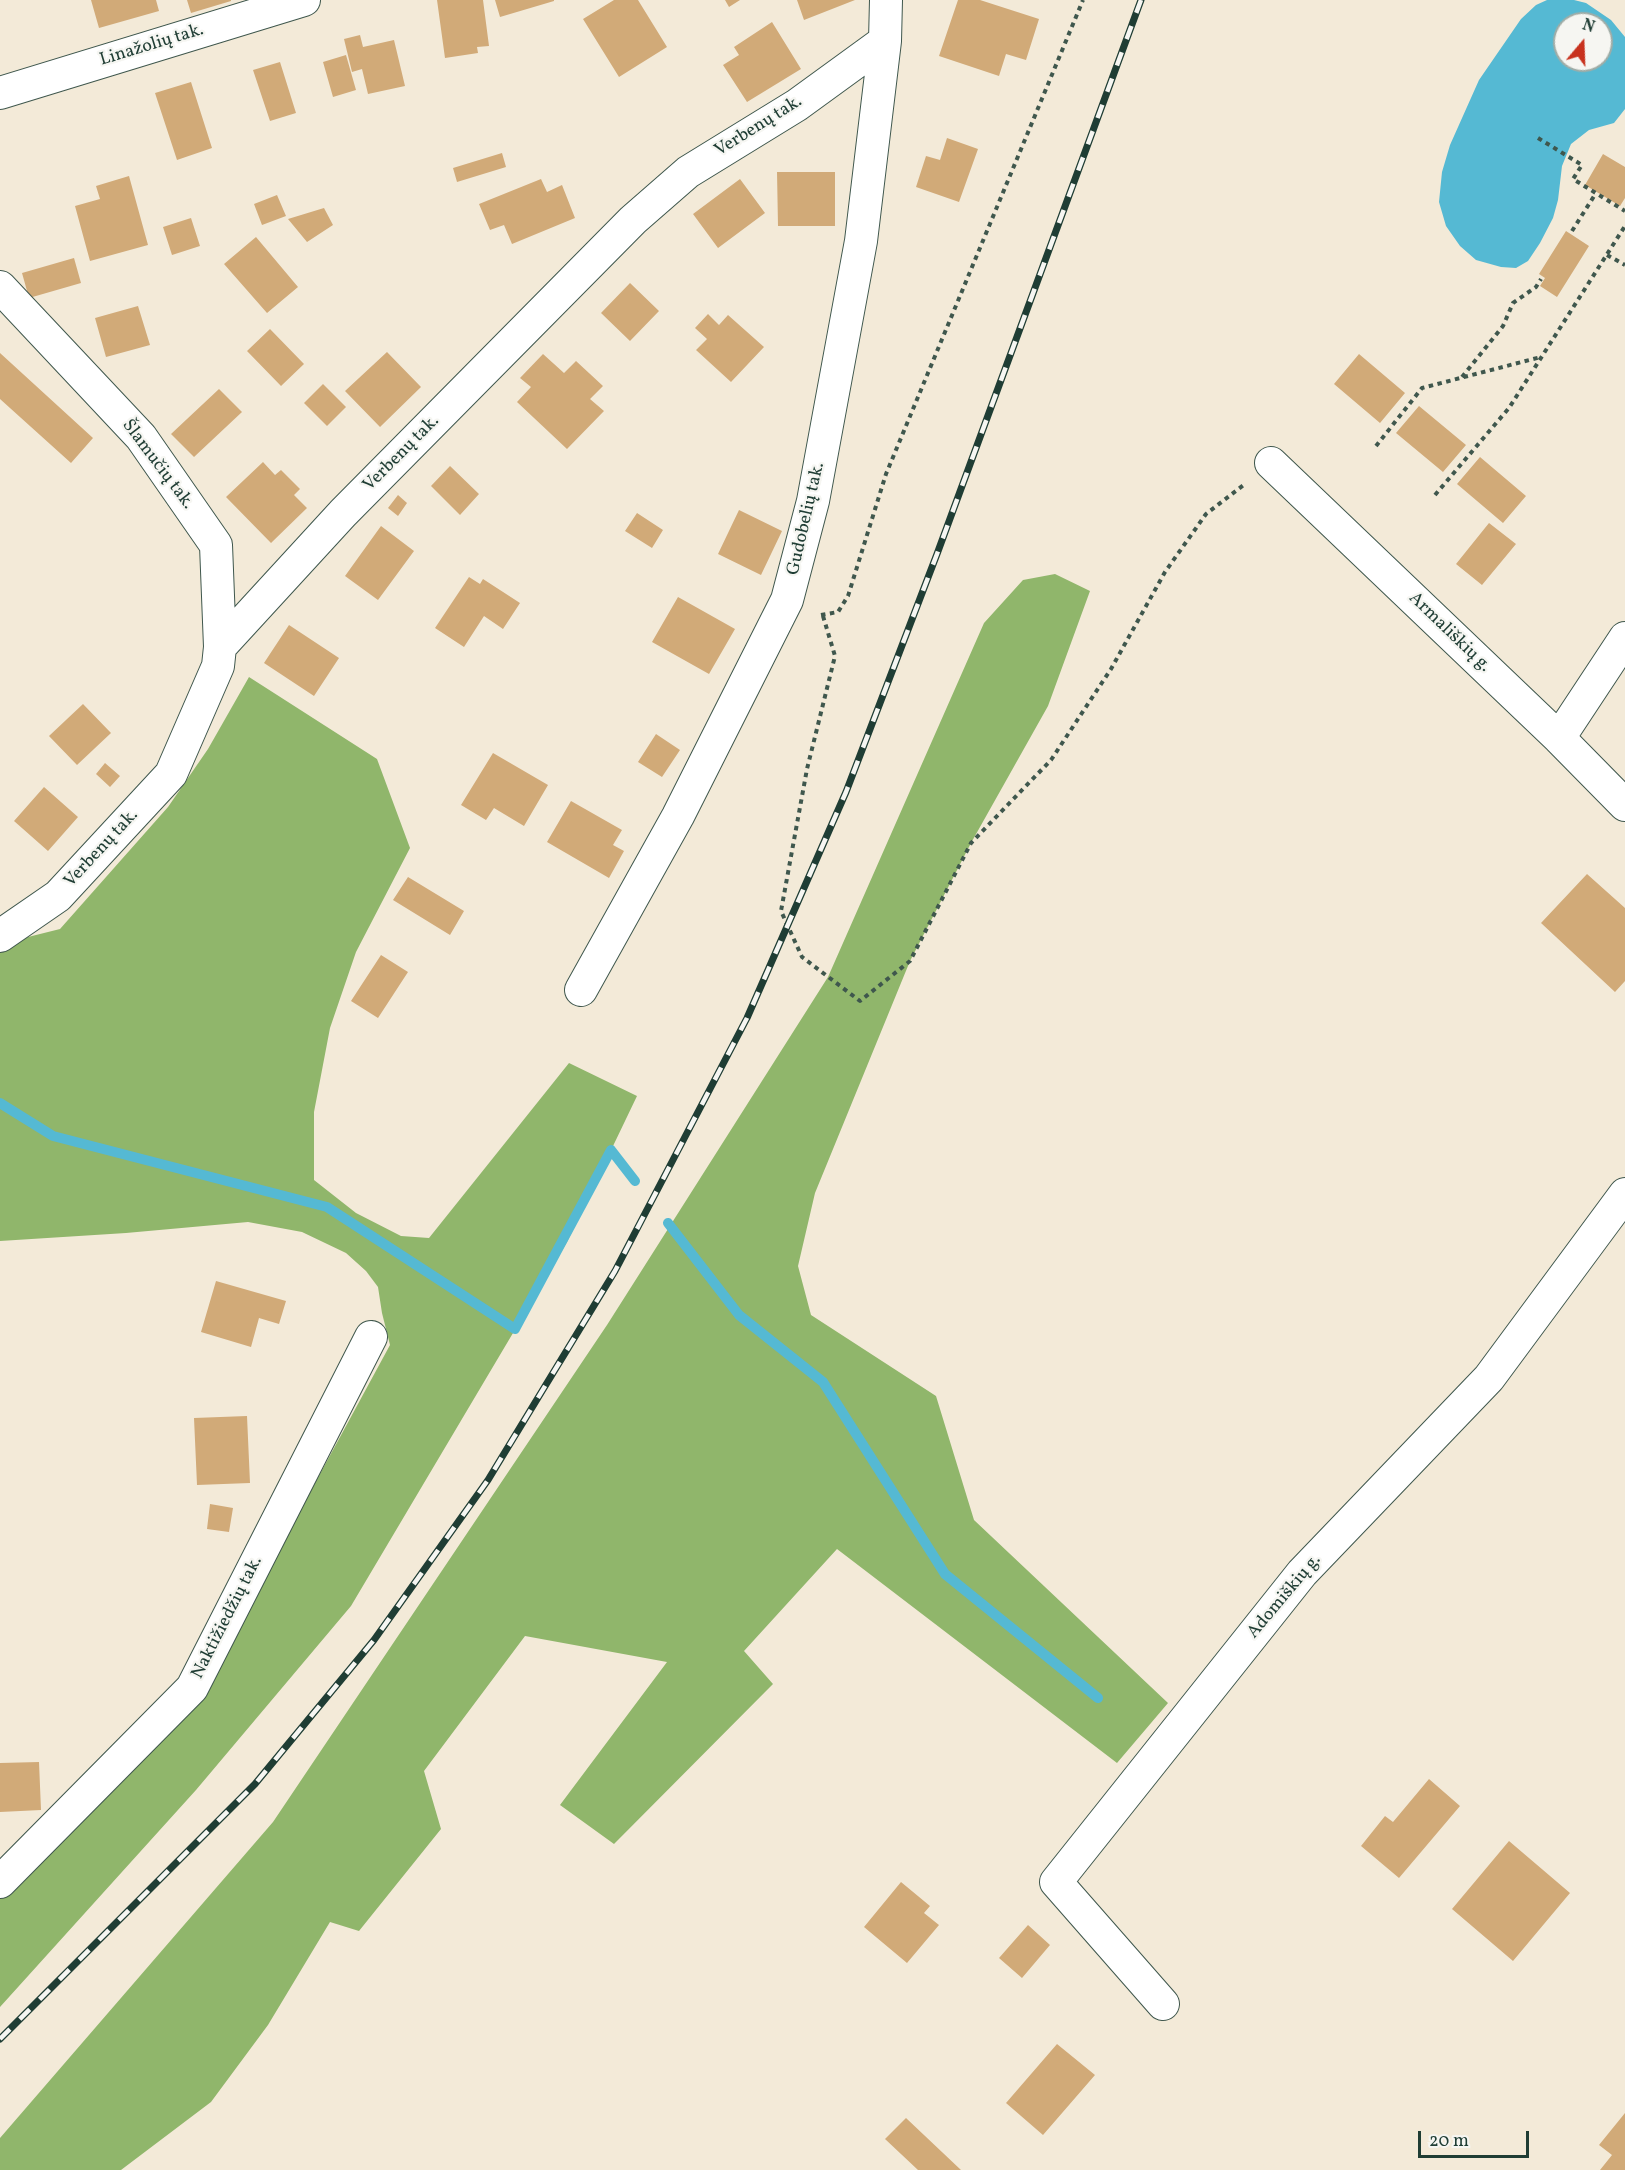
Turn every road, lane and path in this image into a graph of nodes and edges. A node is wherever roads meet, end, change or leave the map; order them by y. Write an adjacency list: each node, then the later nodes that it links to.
1 (304, 0): 5 (street, Linažolių tak.)
2 (886, 0): 4 (street, Gudobelių tak.)
3 (1083, 0): 21 (path)
4 (885, 41): 20 (street, Gudobelių tak.); 23 (street, Verbenų tak.)
5 (0, 93)
6 (1538, 138): 7 (path)
7 (1596, 193): 8 (path); 10 (path)
8 (1625, 211)
9 (1625, 226): 11 (path)
10 (1572, 231)
11 (1607, 255): 12 (path); 15 (path)
12 (1625, 266)
13 (1541, 279): 16 (path)
14 (0, 287): 23 (street, Šlamučių tak.)
15 (1542, 357): 16 (path); 19 (path)
16 (1462, 377): 17 (path)
17 (1376, 446)
18 (1271, 463): 21 (path); 24 (street, Armališkių g.)
19 (1435, 495)
20 (787, 600): 21 (path); 27 (street, Gudobelių tak.)
21 (823, 616)
22 (1625, 638): 24 (street)
23 (220, 647): 26 (street, Verbenų tak.)
24 (1559, 738): 25 (street, Armališkių g.)
25 (1625, 805)
26 (0, 936)
27 (581, 990)
28 (1625, 1194): 31 (street, Adomiškių g.)
29 (371, 1337): 30 (street, Naktižiedžių tak.)
30 (0, 1882)
31 (1163, 2004)

